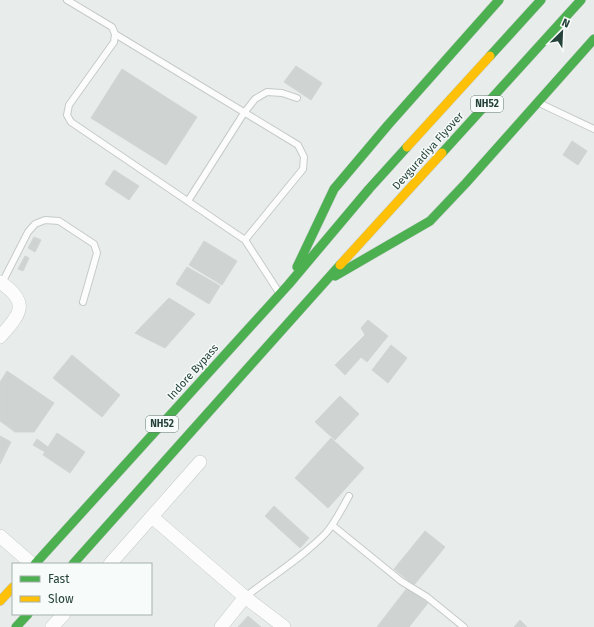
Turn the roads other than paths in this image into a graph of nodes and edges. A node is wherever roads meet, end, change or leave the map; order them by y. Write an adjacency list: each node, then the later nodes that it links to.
1 (67, 0): 5 (lane)
2 (499, 0): 15 (main road)
3 (541, 0): 15 (main road, Devguradiya Flyover / NH52)
4 (581, 0): 14 (main road, Devguradiya Flyover / NH52)
5 (115, 34): 9 (lane); 11 (lane)
6 (594, 39): 8 (main road)
7 (297, 98): 9 (lane)
8 (537, 103): 10 (lane); 14 (main road)
9 (244, 113): 11 (lane); 12 (lane)
10 (594, 129)
11 (188, 201): 12 (lane)
12 (245, 240): 16 (lane)
13 (1, 282): 17 (lane); 18 (street)
14 (325, 282): 26 (main road, NH52)
15 (289, 284): 16 (main road, Indore Bypass / NH52)
16 (280, 294): 25 (main road, Indore Bypass / NH52)
17 (83, 302)
18 (0, 337)
19 (200, 462): 21 (street)
20 (349, 496): 22 (lane)
21 (152, 517): 27 (street); 29 (street)
22 (332, 525): 29 (lane); 37 (lane)
23 (0, 536): 24 (street)
24 (32, 563)
25 (34, 563)
26 (74, 563)
27 (111, 563)
28 (12, 588): 30 (main road)
29 (245, 597): 35 (street); 36 (street)
30 (0, 601)
31 (27, 615): 33 (main road)
32 (63, 615): 34 (street)
33 (16, 627)
34 (52, 627)
35 (221, 627)
36 (284, 627)
37 (464, 627)

